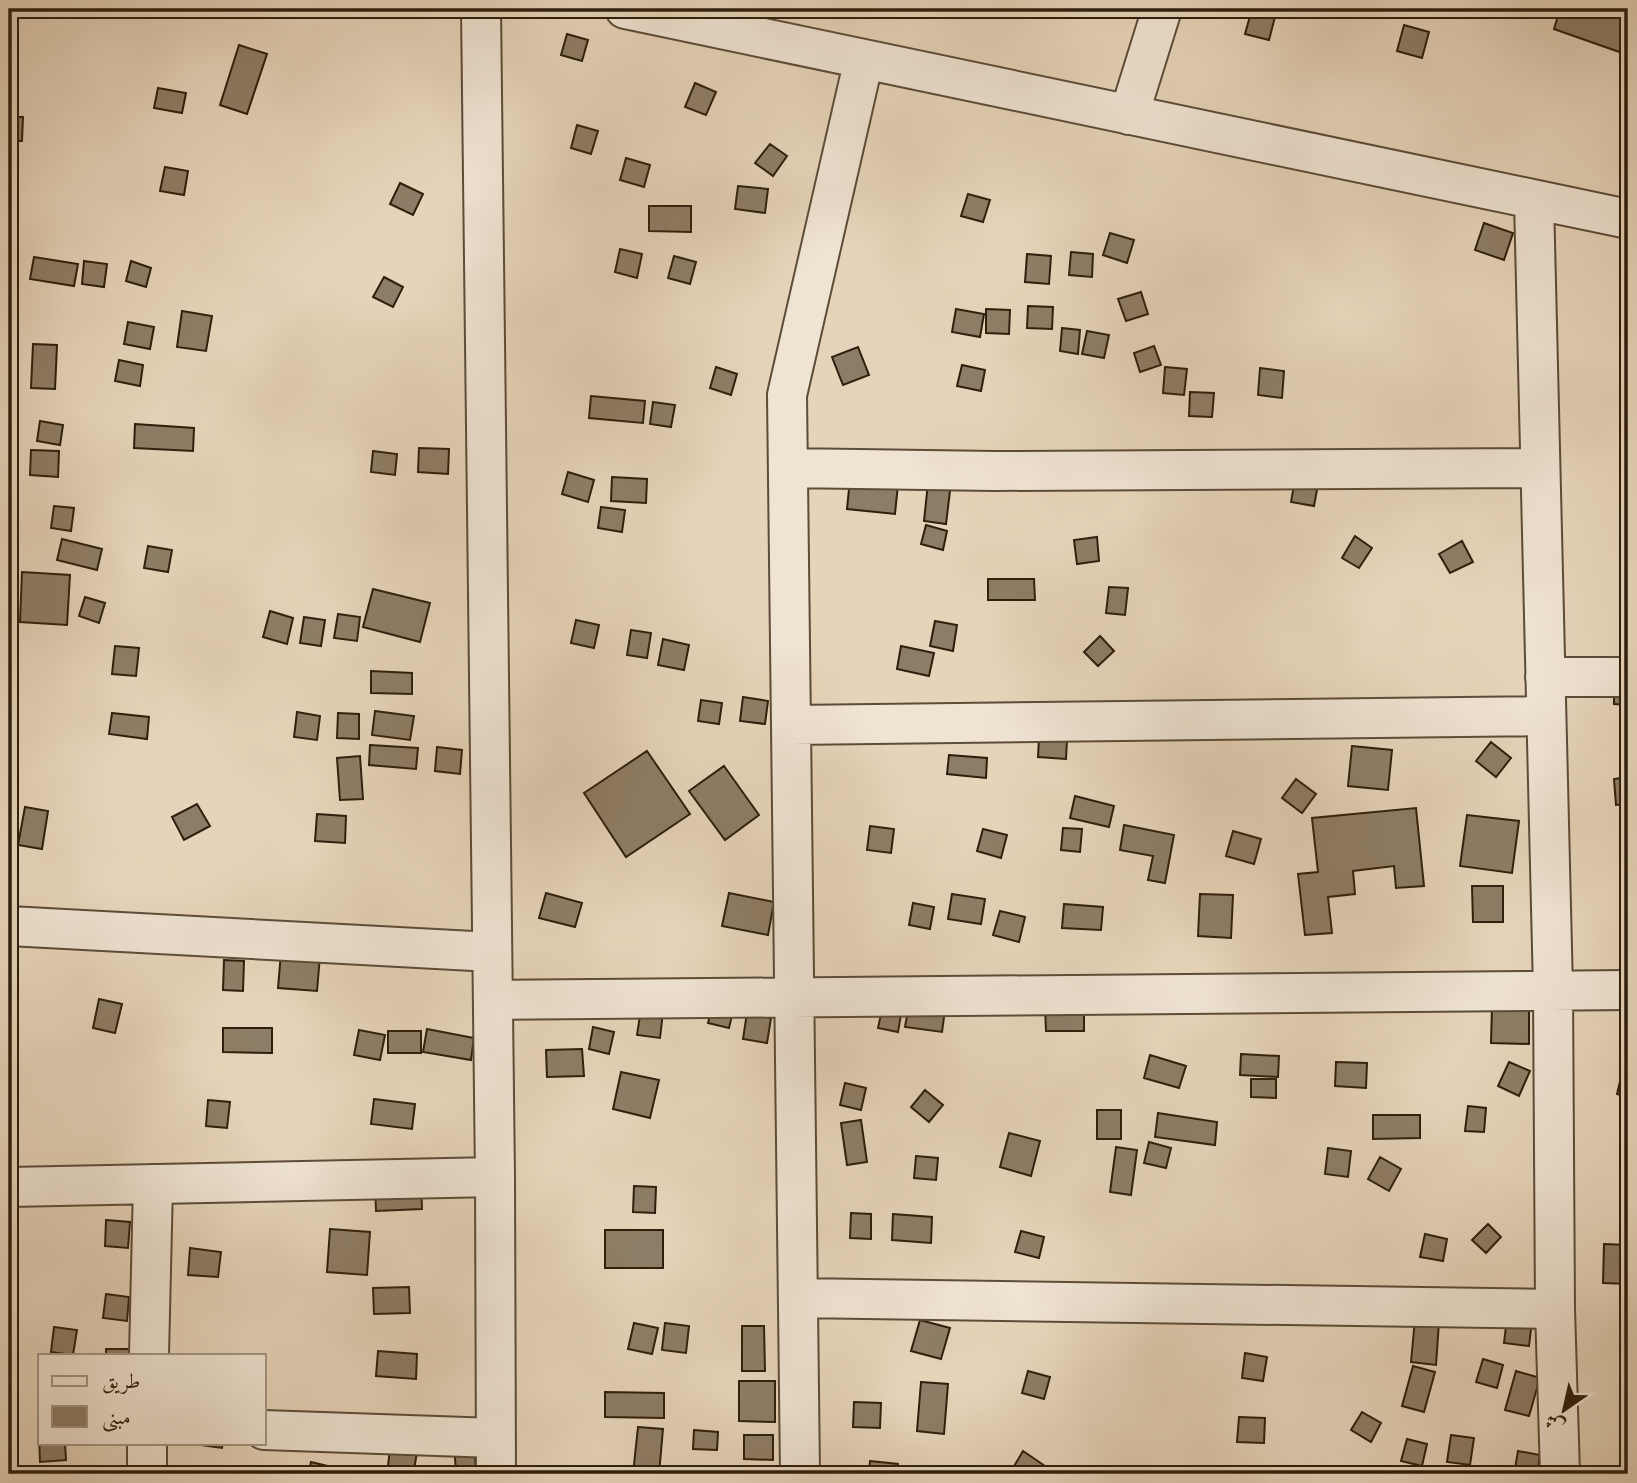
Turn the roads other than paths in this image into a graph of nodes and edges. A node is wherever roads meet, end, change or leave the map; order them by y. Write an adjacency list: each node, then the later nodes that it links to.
1 (481, 9): 15 (street)
2 (625, 9): 4 (street)
3 (1162, 9): 5 (street)
4 (864, 59): 5 (street); 8 (street)
5 (1129, 115): 6 (street)
6 (1534, 200): 7 (street); 9 (street)
7 (1628, 219)
8 (789, 468): 9 (street); 13 (street)
9 (1540, 468): 10 (street)
10 (1545, 677): 11 (street); 12 (street)
11 (1628, 677)
12 (1546, 716): 13 (street); 16 (street)
13 (792, 725): 18 (street)
14 (9, 926): 15 (street)
15 (492, 952): 19 (street)
16 (1553, 990): 17 (street); 18 (street); 24 (street)
17 (1628, 990)
18 (796, 997): 19 (street); 23 (street)
19 (493, 1000): 20 (street)
20 (495, 1177): 21 (street); 28 (street)
21 (153, 1184): 22 (street); 25 (street)
22 (9, 1187)
23 (798, 1298): 24 (street); 30 (street)
24 (1555, 1310): 31 (street)
25 (149, 1354)
26 (266, 1430): 28 (street)
27 (147, 1444): 29 (street)
28 (496, 1456)
29 (147, 1474)
30 (800, 1474)
31 (1560, 1474)

